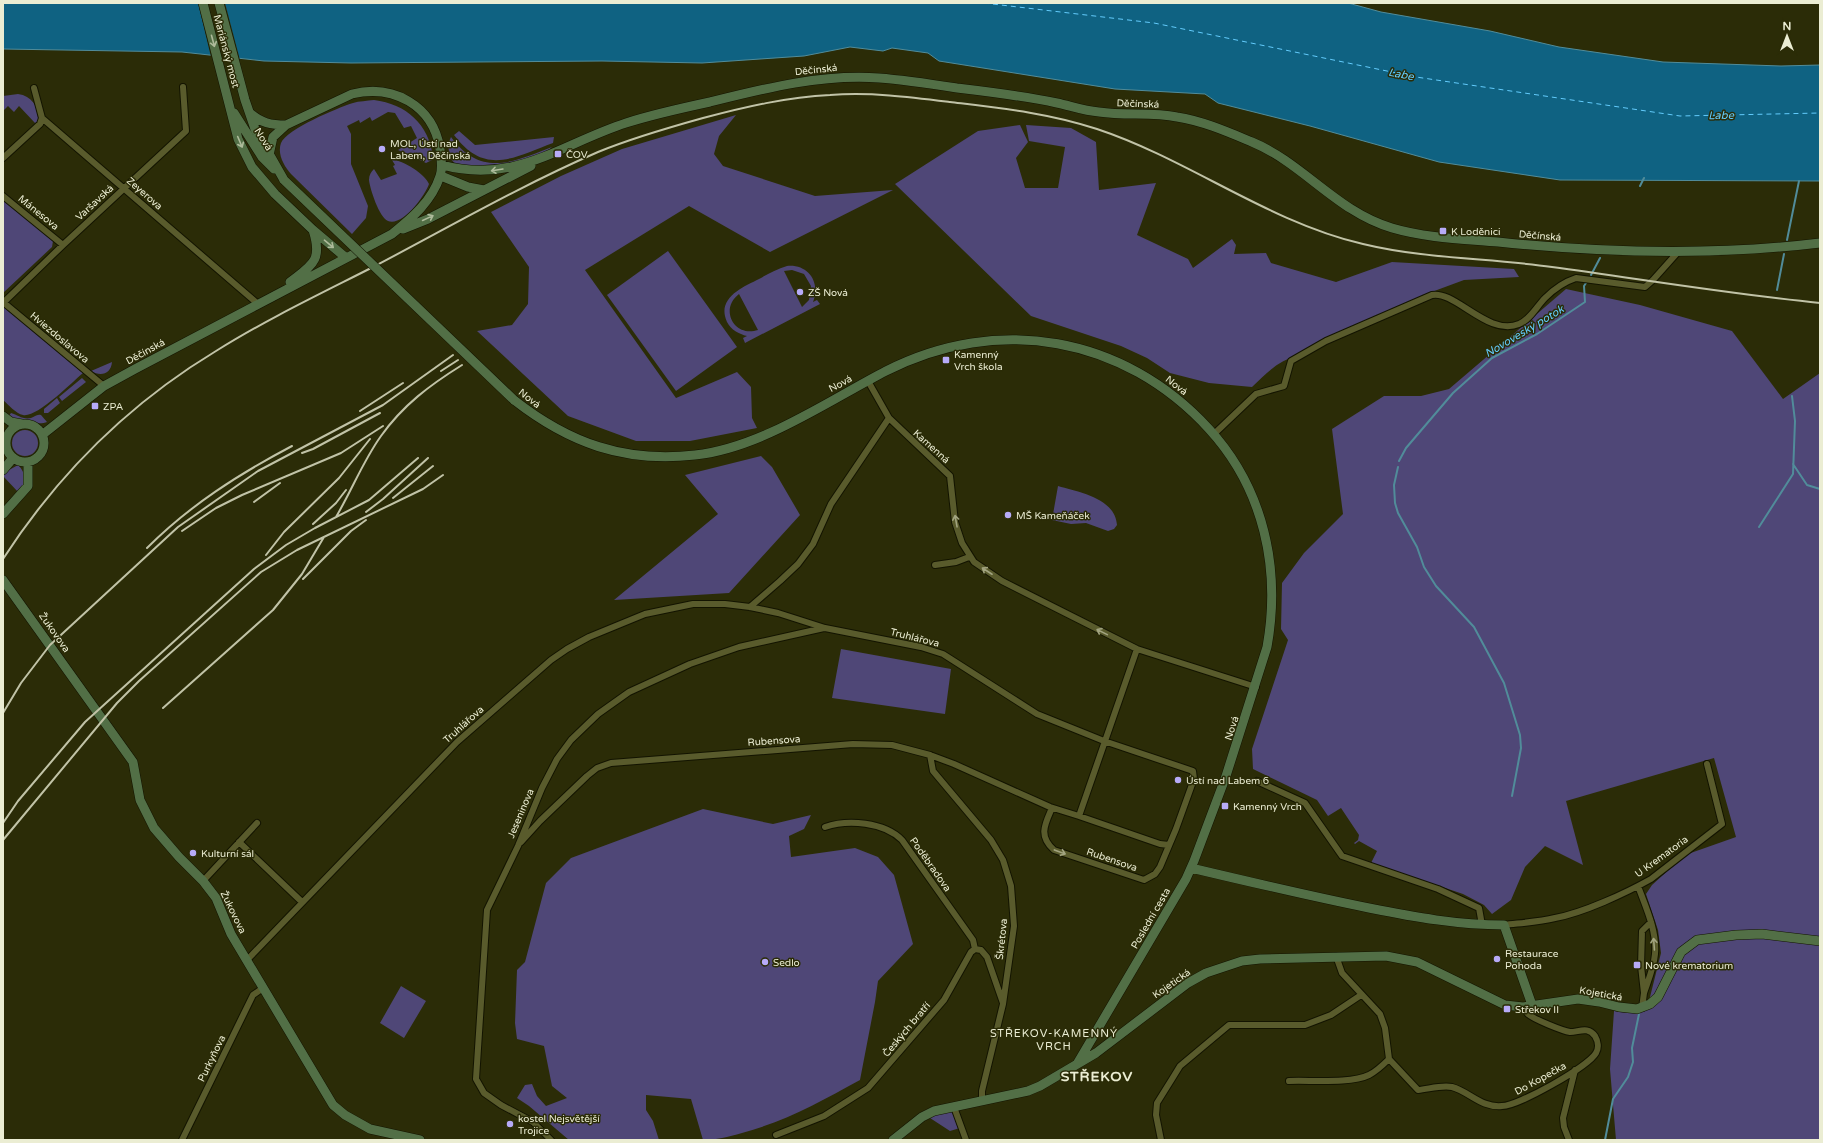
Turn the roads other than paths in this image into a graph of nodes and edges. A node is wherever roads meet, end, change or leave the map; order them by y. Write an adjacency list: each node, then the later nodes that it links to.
1 (203, 3): 6 (street, Mariánský most, one-way to 6)
2 (219, 3): 5 (street, Mariánský most)
3 (183, 87): 16 (street, Varšavská)
4 (34, 88): 8 (street)
5 (245, 100): 7 (street, Nová)
6 (229, 105): 15 (street, Nová); 19 (street, one-way to 19)
7 (250, 113): 9 (street); 10 (street, Nová)
8 (42, 118): 12 (street); 16 (street, Zeyerova)
9 (286, 125): 10 (street, Děčínská); 13 (street, Děčínská)
10 (269, 155): 15 (street, Nová)
11 (548, 156): 13 (street, Děčínská, one-way to 13); 17 (street); 23 (street, Děčínská)
12 (3, 158)
13 (442, 165): 14 (street, Děčínská)
14 (441, 176): 17 (street); 20 (street, Děčínská)
15 (284, 180): 28 (street, Nová, bridge)
16 (124, 188): 22 (street, Varšavská); 27 (street, Zeyerova)
17 (484, 190): 20 (street, one-way to 17)
18 (3, 196): 22 (street, Mánesova)
19 (313, 230): 24 (street, one-way to 24); 25 (street, Děčínská)
20 (392, 234): 24 (street, Děčínská)
21 (1820, 243): 23 (street, Děčínská)
22 (63, 245): 26 (street, Varšavská)
23 (1678, 252): 33 (street)
24 (346, 257): 25 (street, Děčínská)
25 (267, 299): 27 (street, Děčínská)
26 (3, 303): 29 (street, Hviezdoslavova)
27 (258, 304): 29 (street, Děčínská)
28 (868, 381): 31 (street, Kamenná); 33 (street, Nová)
29 (104, 386): 34 (street, Děčínská)
30 (3, 416): 32 (street)
31 (889, 418): 40 (street, Kamenná, one-way to 31); 43 (street)
32 (22, 424): 34 (street); 35 (street)
33 (1214, 434): 46 (street, Nová)
34 (42, 435): 37 (street)
35 (4, 438): 36 (street)
36 (13, 458): 37 (street); 38 (street)
37 (28, 462): 39 (street)
38 (3, 470)
39 (3, 514)
40 (969, 557): 41 (street); 45 (street, Kamenná, one-way to 40)
41 (935, 565)
42 (3, 580): 60 (street, Žukovova)
43 (750, 607): 44 (street, Truhlářova); 62 (street, Truhlářova)
44 (825, 628): 47 (street, Truhlářova); 58 (street, Jeseninova)
45 (1137, 649): 46 (street); 47 (street)
46 (1256, 687): 50 (street, Nová)
47 (1104, 741): 53 (street); 57 (street, Truhlářova)
48 (930, 755): 52 (street, Rubensova); 58 (street, Rubensova); 73 (street, Škrétova)
49 (1707, 764): 61 (street, U Krematoria)
50 (1226, 776): 59 (street, Poslední cesta)
51 (1257, 781): 64 (street)
52 (1052, 808): 53 (street, Rubensova); 57 (street, Rubensova, one-way to 57)
53 (1079, 816): 57 (street, Rubensova)
54 (257, 823): 56 (street)
55 (825, 827): 67 (street, Poděbradova)
56 (239, 842): 60 (street); 62 (street)
57 (1169, 845)
58 (518, 846): 86 (street, Jeseninova)
59 (1191, 868): 64 (street, U Krematoria); 77 (street, Poslední cesta)
60 (203, 881): 69 (street, Žukovova)
61 (1638, 886): 63 (street); 65 (street, U Krematoria)
62 (302, 902): 69 (street, Truhlářova)
63 (1651, 922): 71 (street, one-way to 63); 71 (street)
64 (1482, 925): 65 (street, U Krematoria)
65 (1504, 925): 74 (street)
66 (1820, 941): 75 (street)
67 (975, 949): 73 (street); 82 (street, Českých bratří)
68 (1336, 956): 72 (street); 74 (street, Kojetická); 77 (street, Kojetická)
69 (247, 960): 70 (street, Žukovova)
70 (263, 988): 83 (street, Žukovova); 84 (street, Purkyňova)
71 (1644, 993): 75 (street)
72 (1361, 995): 76 (street); 89 (street)
73 (1003, 1004): 80 (street, Škrétova)
74 (1528, 1006): 75 (street, Kojetická); 78 (street)
75 (1642, 1008)
76 (1389, 1060): 78 (street, Do Kopečka); 79 (street)
77 (1078, 1064): 80 (street, Kojetická)
78 (1575, 1070): 90 (street)
79 (1289, 1081)
80 (982, 1101): 81 (street, Kojetická)
81 (954, 1107): 87 (street, Kojetická); 88 (street)
82 (776, 1135)
83 (395, 1138): 85 (street, Žukovova)
84 (182, 1140)
85 (420, 1140)
86 (551, 1140)
87 (893, 1140)
88 (966, 1140)
89 (1161, 1140)
90 (1569, 1140)

